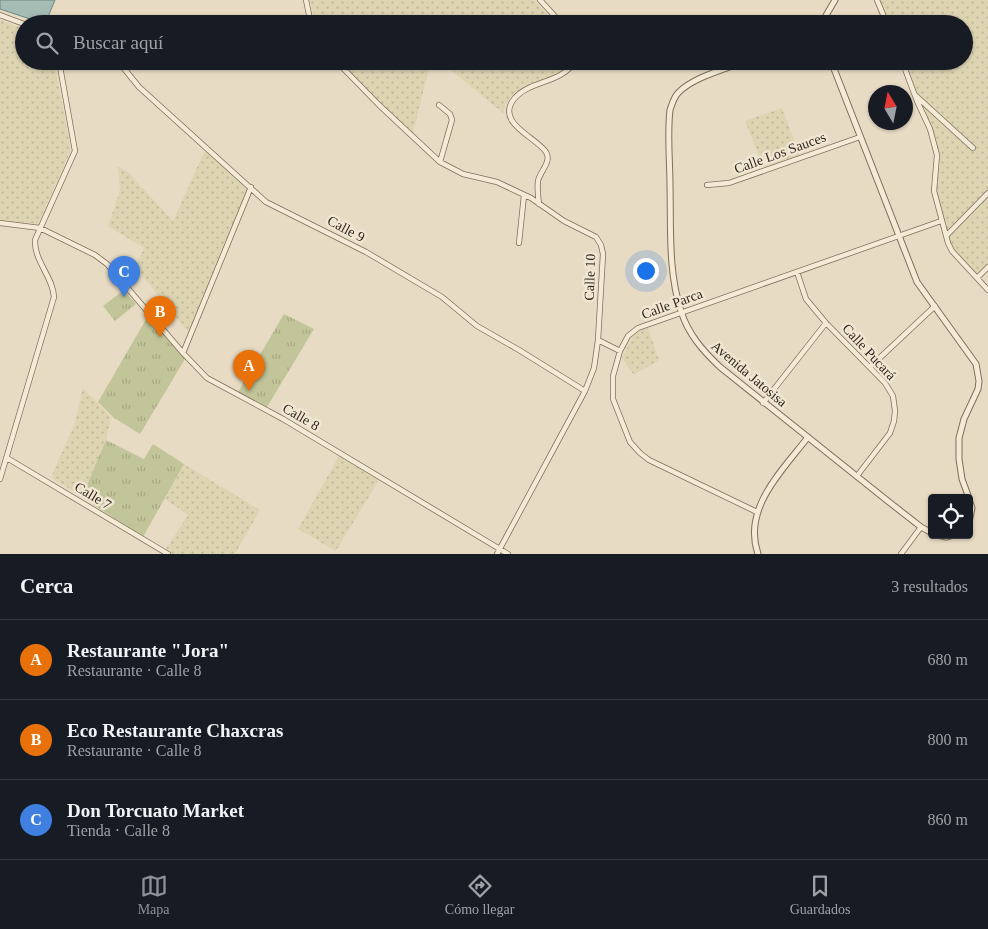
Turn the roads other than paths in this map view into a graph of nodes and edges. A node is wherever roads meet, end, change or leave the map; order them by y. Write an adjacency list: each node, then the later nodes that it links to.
1 (306, 0): 6 (street)
2 (540, 0): 7 (street)
3 (835, 0): 8 (street)
4 (877, 0): 9 (street)
5 (0, 15): 10 (street)
6 (309, 15)
7 (554, 15)
8 (827, 15)
9 (883, 15)
10 (15, 21)
11 (61, 70): 30 (street)
12 (125, 70): 24 (street, Calle 9)
13 (345, 70): 22 (street, Calle 10)
14 (567, 70): 27 (street)
15 (723, 70): 39 (street, Avenida Jatosisa)
16 (834, 70): 20 (street)
17 (905, 70): 18 (street)
18 (915, 95): 21 (street); 28 (street)
19 (438, 105): 22 (street)
20 (860, 137): 23 (street, Calle Los Sauces); 31 (street)
21 (973, 148)
22 (440, 162): 26 (street, Calle 10)
23 (707, 185)
24 (251, 187): 43 (street); 45 (street, Calle 9)
25 (988, 193): 32 (street)
26 (524, 195): 27 (street, Calle 10); 33 (street)
27 (539, 204): 41 (street, Calle 10)
28 (941, 221): 31 (street, Calle Parca); 32 (street)
29 (0, 223): 30 (street, Calle 8)
30 (40, 228): 43 (street, Calle 8); 48 (street)
31 (898, 236): 35 (street, Calle Parca); 38 (street)
32 (946, 236): 36 (street)
33 (519, 243)
34 (988, 267): 36 (street)
35 (797, 272): 39 (street, Calle Parca); 40 (street, Calle Pucará)
36 (977, 278): 37 (street)
37 (988, 290)
38 (935, 306): 44 (street); 51 (street)
39 (681, 312): 42 (street, Calle Parca); 46 (street, Avenida Jatosisa)
40 (826, 323): 44 (street, Calle Pucará); 46 (street)
41 (598, 340): 42 (street); 45 (street, Calle 10)
42 (620, 352): 52 (street, Calle Parca)
43 (183, 353): 55 (street, Calle 8)
44 (870, 367): 49 (street, Calle Pucará)
45 (584, 391): 55 (street, Calle 10)
46 (763, 403): 47 (street, Avenida Jatosisa)
47 (808, 437): 49 (street, Avenida Jatosisa); 52 (street)
48 (6, 458): 50 (street); 56 (street, Calle 7)
49 (857, 476): 53 (street, Avenida Jatosisa)
50 (0, 479)
51 (968, 494)
52 (757, 512): 59 (street)
53 (921, 527): 54 (street, Avenida Jatosisa); 60 (street)
54 (928, 531)
55 (500, 549): 57 (street, Calle 10); 58 (street, Calle 8)
56 (168, 554)
57 (496, 554)
58 (508, 554)
59 (758, 554)
60 (900, 554)

